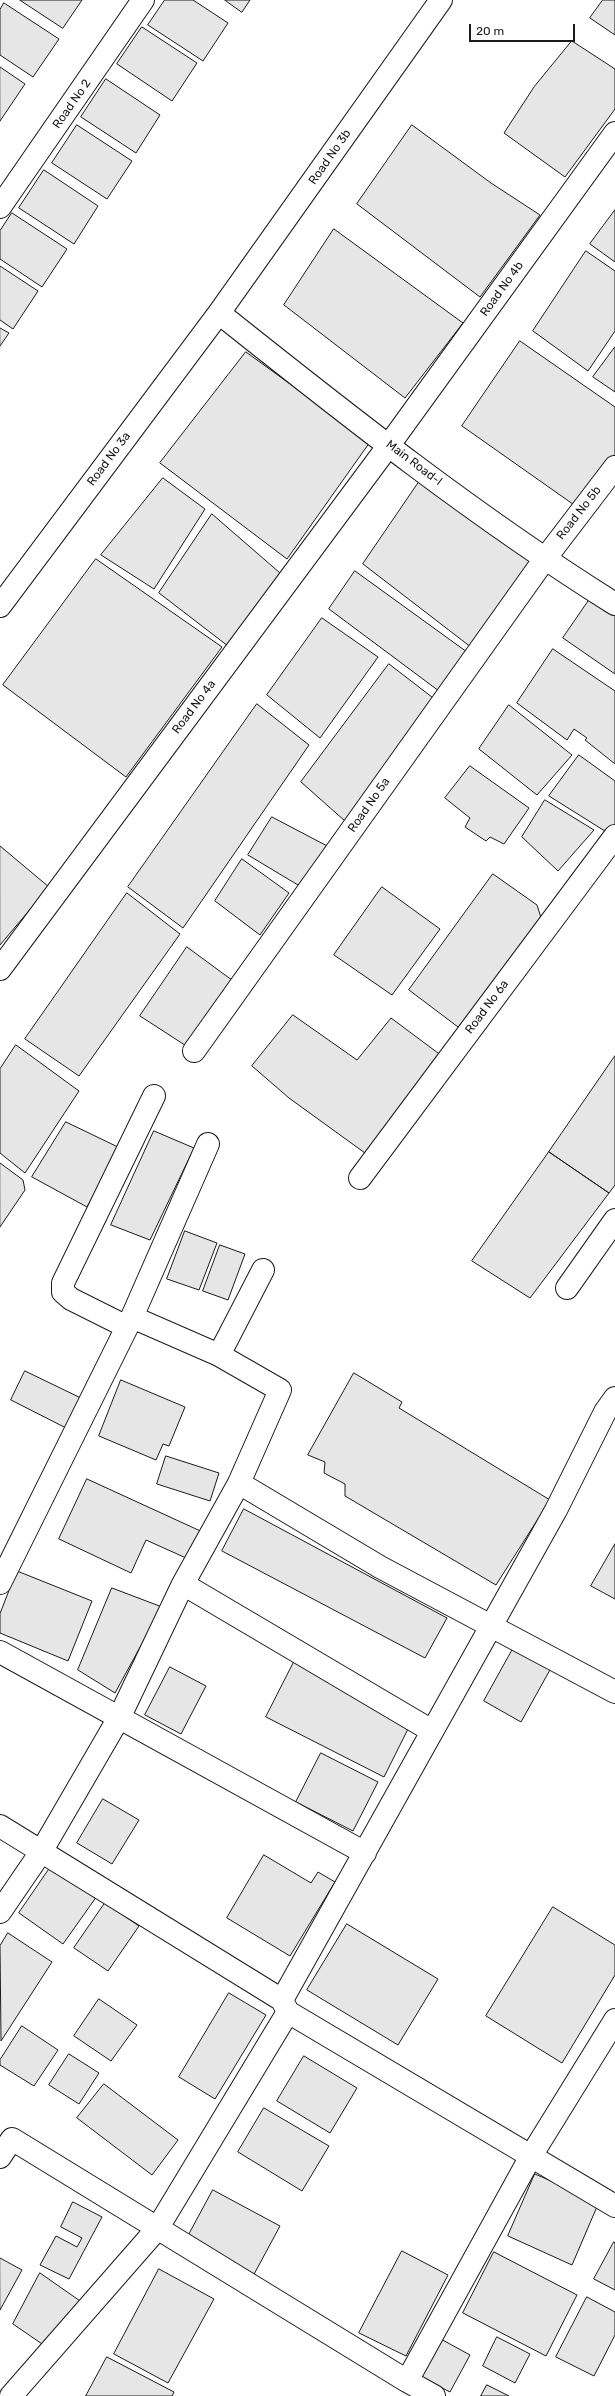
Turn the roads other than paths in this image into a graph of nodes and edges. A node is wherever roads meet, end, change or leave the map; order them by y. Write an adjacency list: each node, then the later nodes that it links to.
1 (143, 0): 4 (street, Road No 2)
2 (441, 0): 5 (street, Road No 3b)
3 (615, 133): 6 (street, Road No 4b)
4 (0, 207)
5 (219, 313): 6 (street, Main Road-I); 10 (street, Road No 3a)
6 (389, 445): 8 (street, Main Road-I); 12 (street, Road No 4a)
7 (615, 467): 8 (street, Road No 5b)
8 (544, 560): 9 (street, Main Road-I); 13 (street, Road No 5a)
9 (615, 604)
10 (0, 606)
11 (615, 836): 16 (street, Road No 6a)
12 (0, 969)
13 (194, 1050)
14 (154, 1096): 20 (street)
15 (208, 1144): 20 (street)
16 (360, 1178)
17 (615, 1220): 19 (street)
18 (263, 1270): 21 (street)
19 (567, 1288)
20 (129, 1322): 21 (street); 24 (street)
21 (219, 1355): 23 (street)
22 (615, 1398): 26 (street)
23 (239, 1483): 25 (street); 26 (street)
24 (0, 1583)
25 (183, 1584): 29 (street); 30 (street)
26 (492, 1626): 28 (street); 30 (street)
27 (0, 1652): 29 (street)
28 (615, 1692)
29 (120, 1716): 32 (street); 33 (street)
30 (432, 1731): 33 (street)
31 (0, 1826): 32 (street)
32 (41, 1852): 34 (street); 35 (street)
33 (365, 1853): 35 (street)
34 (0, 1912)
35 (285, 2006): 38 (street); 41 (street)
36 (615, 2020): 38 (street)
37 (6, 2136): 39 (street); 41 (street)
38 (532, 2156): 40 (street); 42 (street)
39 (0, 2157)
40 (615, 2206)
41 (157, 2229): 42 (street); 43 (street)
42 (407, 2381): 44 (street)
43 (11, 2396)
44 (434, 2396)

